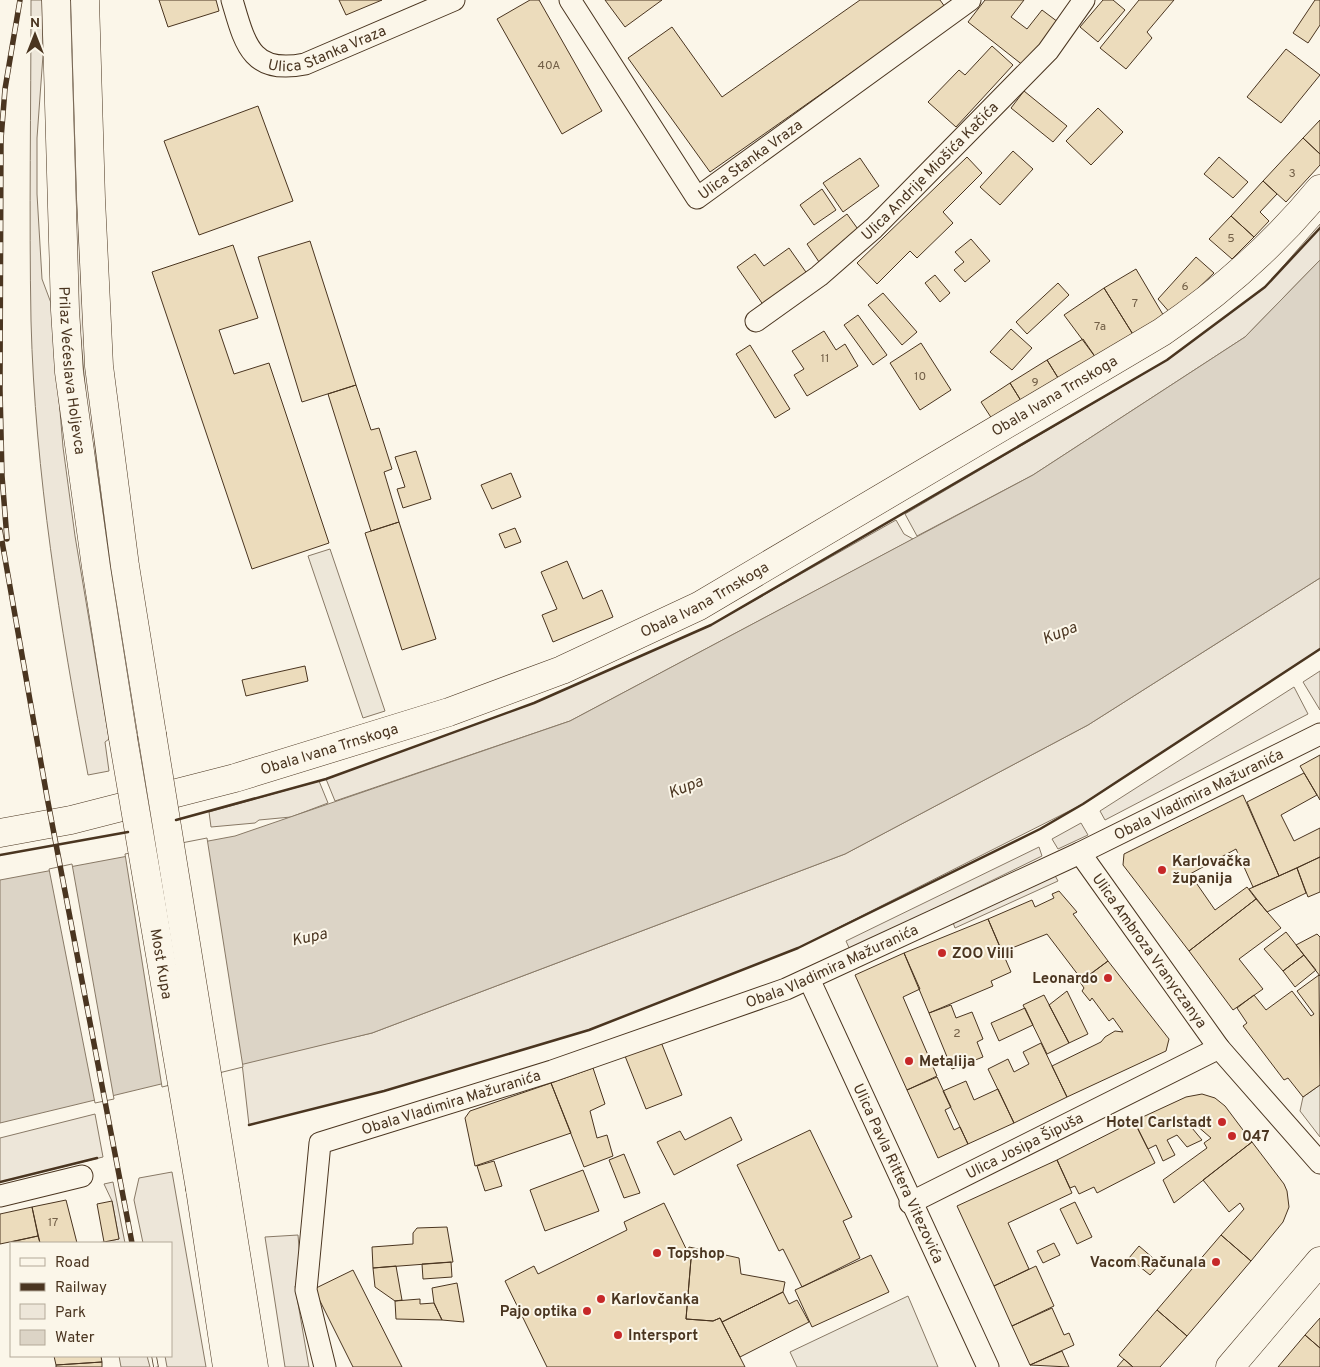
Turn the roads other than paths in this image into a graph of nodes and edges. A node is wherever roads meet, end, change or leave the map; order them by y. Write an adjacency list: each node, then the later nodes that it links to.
1 (56, 0): 12 (main road, Prilaz Većeslava Holjevca)
2 (85, 0): 10 (main road, Prilaz Većeslava Holjevca)
3 (232, 0): 4 (street, Ulica Stanka Vraza)
4 (454, 0)
5 (570, 0): 6 (street, Ulica Stanka Vraza)
6 (970, 0)
7 (1084, 0): 9 (street, Ulica Andrije Miošića Kačića)
8 (1320, 189): 13 (main road, Obala Ivana Trnskoga)
9 (756, 321)
10 (152, 734): 19 (main road, Most Kupa, bridge)
11 (1320, 734): 14 (street, Obala Vladimira Mažuranića)
12 (123, 738): 19 (main road, Most Kupa, bridge)
13 (0, 832)
14 (1080, 853): 15 (street, Obala Vladimira Mažuranića); 16 (street, Ulica Ambroza Vranyczanya)
15 (808, 979): 21 (street, Ulica Pavla Rittera Vitezovića); 25 (street, Obala Vladimira Mažuranića)
16 (1220, 1048): 17 (street, Ulica Ambroza Vranyczanya); 21 (street, Ulica Josipa Šipuša)
17 (1320, 1163)
18 (82, 1176): 20 (street)
19 (212, 1187): 23 (main road); 24 (main road)
20 (0, 1196)
21 (910, 1203): 26 (street, Ulica Pavla Rittera Vitezovića)
22 (1320, 1261): 27 (main road)
23 (227, 1367)
24 (254, 1367)
25 (325, 1367)
26 (988, 1367)
27 (1230, 1367)

